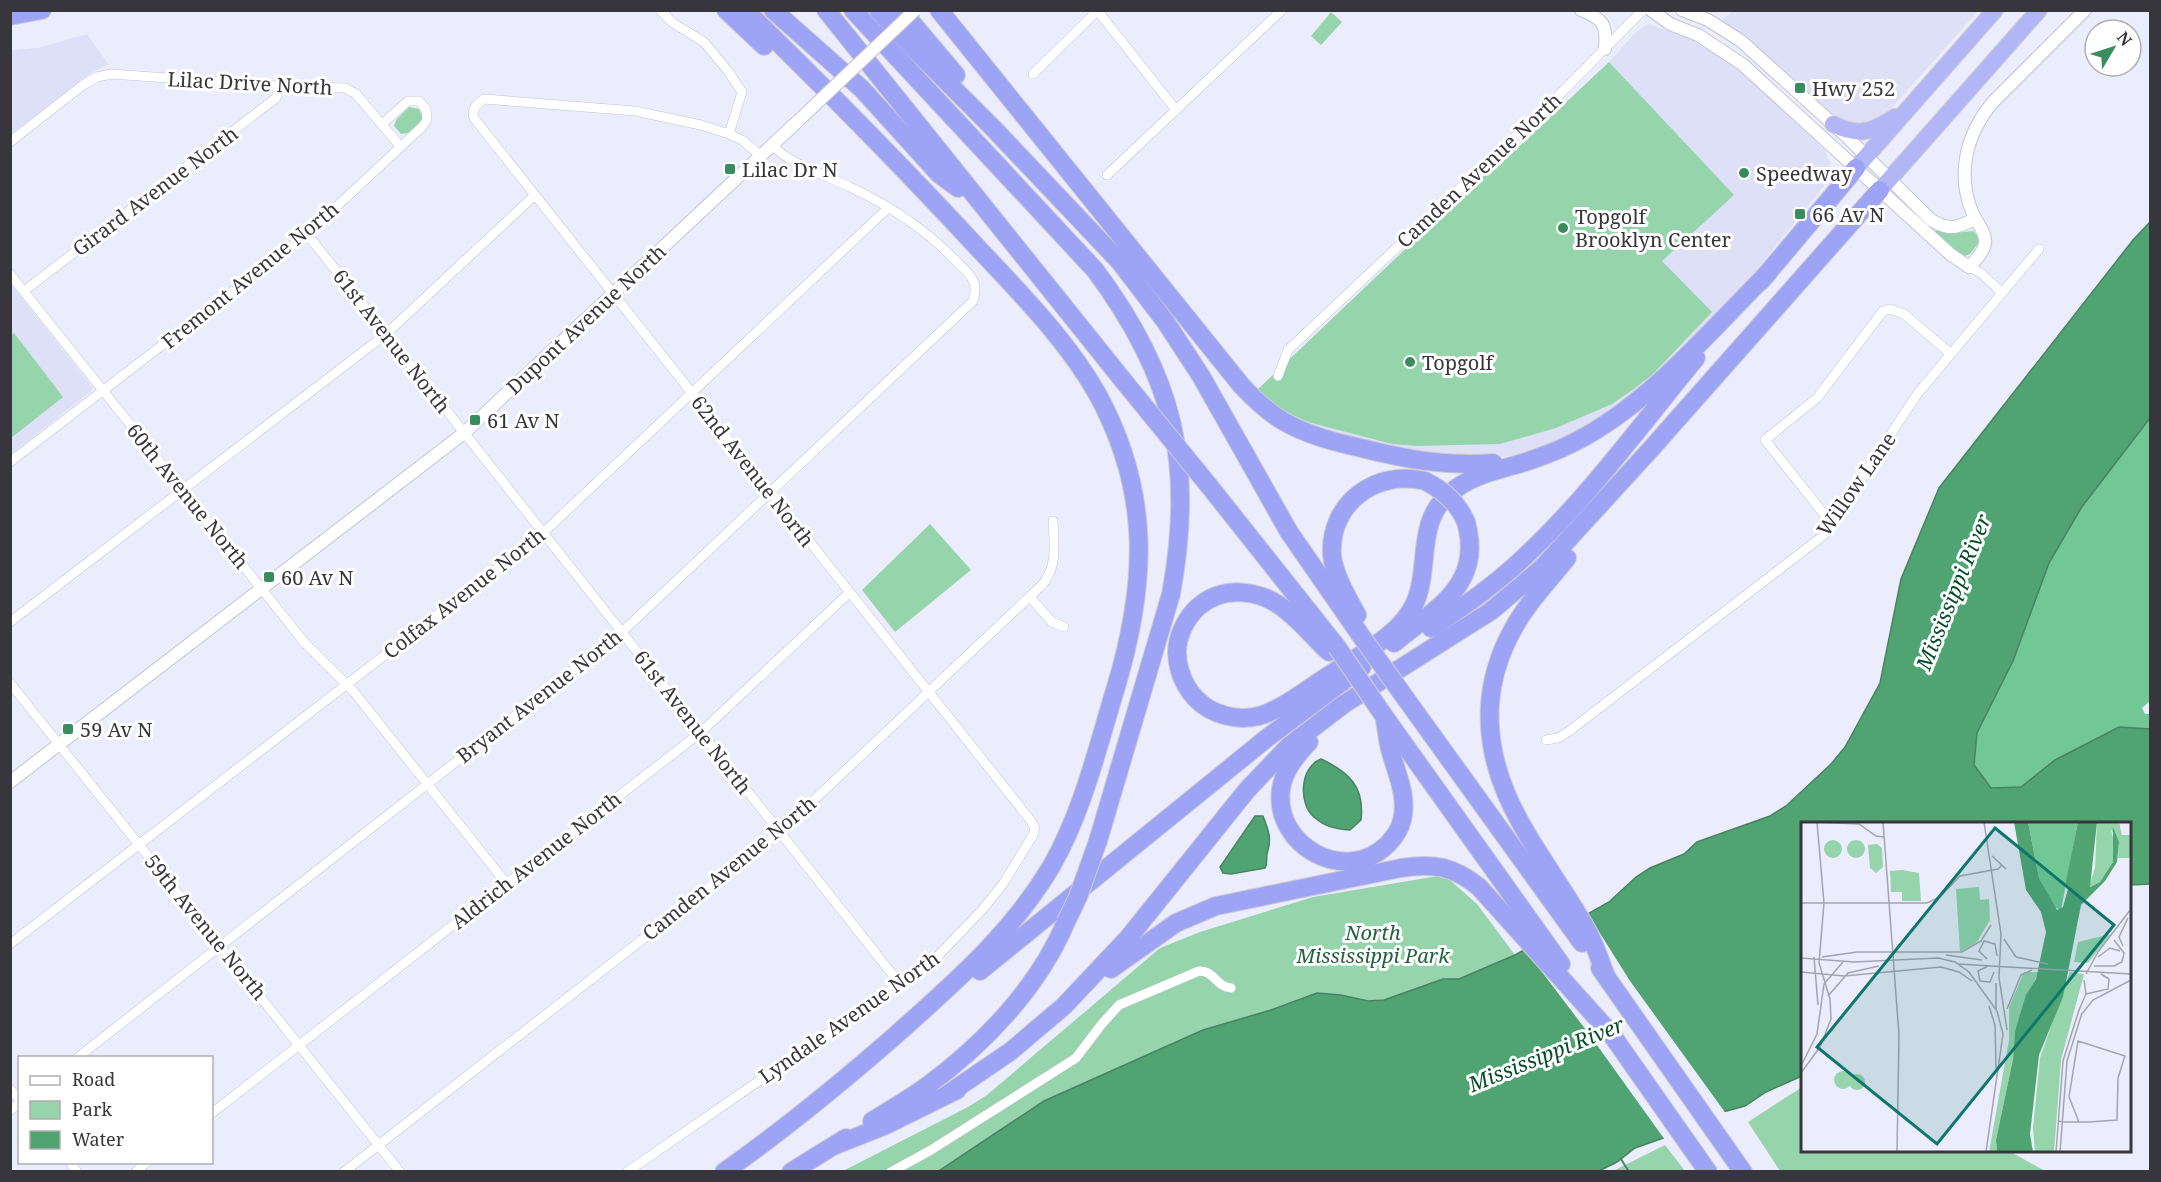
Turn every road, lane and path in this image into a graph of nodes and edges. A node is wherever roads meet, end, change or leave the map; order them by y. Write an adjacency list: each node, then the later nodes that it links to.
1 (42, 10): 23 (highway)
2 (660, 10): 34 (street)
3 (726, 10): 41 (highway)
4 (745, 10): 41 (highway)
5 (773, 10): 44 (highway)
6 (811, 10): 30 (highway)
7 (826, 10): 30 (highway)
8 (853, 10): 104 (highway, bridge)
9 (878, 10): 33 (highway)
10 (901, 10): 33 (highway)
11 (915, 10): 36 (street, Dupont Avenue North, bridge)
12 (932, 10): 27 (highway)
13 (939, 10): 27 (highway)
14 (1282, 10): 28 (street)
15 (1581, 10): 24 (street)
16 (1643, 10): 24 (street, Camden Avenue North)
17 (1651, 10): 39 (street)
18 (1995, 10): 29 (highway)
19 (2038, 10): 42 (highway)
20 (2085, 10): 46 (street)
21 (1098, 11): 25 (street); 28 (street)
22 (1689, 12): 32 (street)
23 (10, 16)
24 (1605, 49): 57 (street, Camden Avenue North)
25 (1033, 74)
26 (280, 86): 31 (street, Lilac Drive North); 35 (street, Lilac Drive North); 52 (street, Girard Avenue North)
27 (1018, 108): 62 (highway)
28 (1176, 110): 40 (street)
29 (1906, 110): 32 (highway); 39 (highway)
30 (912, 119): 44 (highway)
31 (382, 124): 37 (street, Lilac Drive North); 37 (street, Fremont Avenue North)
32 (1833, 124): 39 (street)
33 (993, 128): 75 (highway)
34 (729, 134): 38 (street); 43 (street, 62nd Avenue North)
35 (10, 142)
36 (772, 144): 38 (street, Dupont Avenue North); 45 (street)
37 (400, 146): 47 (street, Fremont Avenue North)
38 (760, 155): 54 (street, Dupont Avenue North)
39 (1861, 163): 42 (street); 50 (highway)
40 (1107, 175)
41 (914, 178): 100 (highway)
42 (1884, 185): 46 (street); 49 (street); 60 (highway)
43 (535, 195): 54 (street, 62nd Avenue North); 55 (street)
44 (981, 206): 77 (highway, bridge)
45 (888, 208): 59 (street, Colfax Avenue North); 65 (street, Bryant Avenue North)
46 (1975, 219): 49 (street)
47 (308, 234): 55 (street, 61st Avenue North); 58 (street, Fremont Avenue North)
48 (2039, 249): 53 (street, Willow Lane)
49 (1970, 267): 53 (street)
50 (1768, 273): 62 (highway); 76 (highway)
51 (10, 274): 52 (street, 60th Avenue North)
52 (24, 291): 58 (street, 60th Avenue North)
53 (2001, 292): 56 (street, Willow Lane)
54 (613, 294): 59 (street, 62nd Avenue North); 61 (street, Dupont Avenue North)
55 (386, 334): 61 (street, 61st Avenue North); 64 (street)
56 (1950, 353): 67 (street, Willow Lane); 67 (street)
57 (1278, 376)
58 (104, 390): 63 (street, Fremont Avenue North); 64 (street, 60th Avenue North)
59 (692, 393): 65 (street, 62nd Avenue North); 68 (street, Colfax Avenue North)
60 (1682, 414): 78 (highway); 92 (highway)
61 (464, 433): 68 (street, 61st Avenue North); 69 (street, Dupont Avenue North)
62 (1564, 446): 77 (highway)
63 (10, 462)
64 (183, 489): 69 (street, 60th Avenue North); 72 (street)
65 (770, 493): 70 (street, 62nd Avenue North); 74 (street, Bryant Avenue North)
66 (1053, 521): 71 (street, Camden Avenue North)
67 (1834, 523): 84 (street, Willow Lane)
68 (543, 533): 74 (street, 61st Avenue North); 80 (street, Colfax Avenue North)
69 (262, 589): 80 (street, 60th Avenue North); 85 (street, Dupont Avenue North)
70 (849, 593): 81 (street, 62nd Avenue North); 83 (street, Aldrich Avenue North)
71 (1030, 597): 73 (street); 81 (street, Camden Avenue North)
72 (10, 622)
73 (1064, 627)
74 (622, 632): 83 (street, 61st Avenue North); 87 (street, Bryant Avenue North)
75 (1362, 632): 76 (highway, bridge); 92 (highway, bridge)
76 (1391, 646): 100 (highway)
77 (1333, 650): 82 (highway, bridge)
78 (1416, 658): 82 (highway); 101 (highway)
79 (10, 683): 85 (street, 59th Avenue North)
80 (347, 684): 87 (street, 60th Avenue North); 90 (street, Colfax Avenue North)
81 (928, 692): 88 (street, 62nd Avenue North); 89 (street, Camden Avenue North)
82 (1384, 716): 93 (highway)
83 (701, 732): 89 (street, 61st Avenue North); 91 (street, Aldrich Avenue North)
84 (1546, 740)
85 (60, 744): 86 (street, Dupont Avenue North); 90 (street, 59th Avenue North)
86 (10, 782)
87 (427, 783): 91 (street, 60th Avenue North); 95 (street, Bryant Avenue North)
88 (1035, 828): 96 (street, Lyndale Avenue North)
89 (780, 832): 96 (street, 61st Avenue North); 103 (street, Camden Avenue North)
90 (139, 844): 94 (street, Colfax Avenue North); 95 (street, 59th Avenue North)
91 (506, 883): 98 (street, Aldrich Avenue North)
92 (1551, 888): 112 (highway)
93 (1514, 914): 101 (highway); 111 (highway)
94 (10, 944)
95 (220, 945): 98 (street, 59th Avenue North); 99 (street, Bryant Avenue North)
96 (900, 984): 107 (street, Lyndale Avenue North)
97 (1231, 988): 110 (street)
98 (299, 1045): 102 (street, Aldrich Avenue North); 103 (street, 59th Avenue North)
99 (80, 1056)
100 (866, 1061): 108 (highway)
101 (948, 1094): 104 (highway)
102 (213, 1112)
103 (379, 1144): 105 (street, Camden Avenue North); 106 (street, 59th Avenue North)
104 (836, 1145): 109 (highway)
105 (344, 1172)
106 (400, 1172)
107 (627, 1172)
108 (724, 1172)
109 (791, 1172)
110 (891, 1172)
111 (1708, 1172)
112 (1744, 1172)

